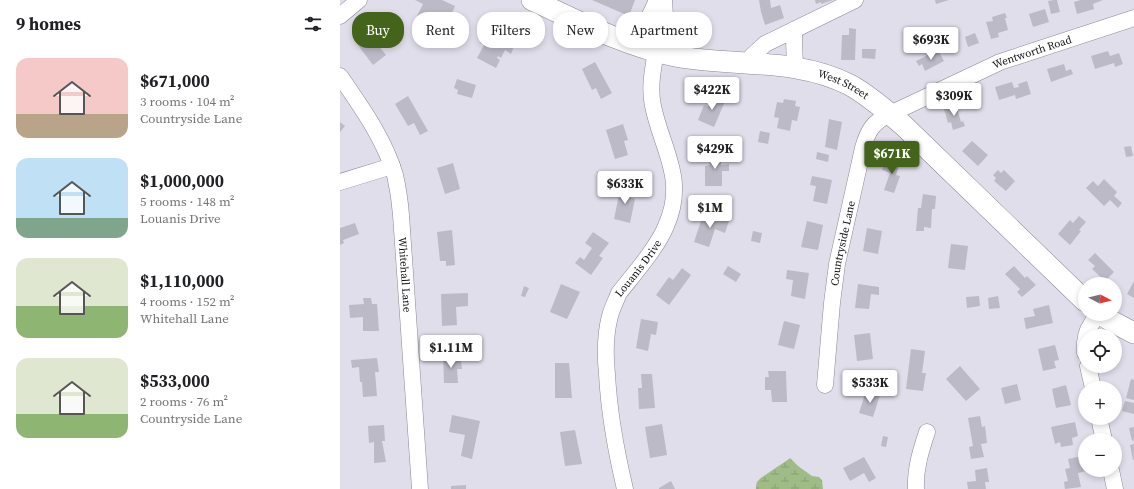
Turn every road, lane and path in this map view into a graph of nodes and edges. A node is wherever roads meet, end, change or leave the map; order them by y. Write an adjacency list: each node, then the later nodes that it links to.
1 (359, 0): 6 (street)
2 (532, 0): 9 (main road, West Street)
3 (657, 0): 9 (street)
4 (664, 0): 10 (street)
5 (854, 0): 8 (street)
6 (340, 16)
7 (1134, 18): 14 (street, Wentworth Road)
8 (794, 30): 11 (street); 12 (street)
9 (615, 37): 10 (main road, West Street)
10 (665, 54): 11 (main road, West Street); 24 (street, Louanis Drive)
11 (749, 63): 12 (main road, West Street)
12 (795, 68): 14 (main road, West Street)
13 (340, 76): 15 (street, Whitehall Lane)
14 (890, 114): 17 (main road, West Street); 20 (street, Countryside Lane)
15 (392, 166): 16 (street); 23 (street, Whitehall Lane)
16 (340, 182)
17 (1078, 294)
18 (1111, 321): 19 (main road)
19 (1134, 333)
20 (824, 385)
21 (927, 432): 25 (street)
22 (1112, 477): 26 (street)
23 (420, 489)
24 (625, 489)
25 (916, 489)
26 (1115, 489)

